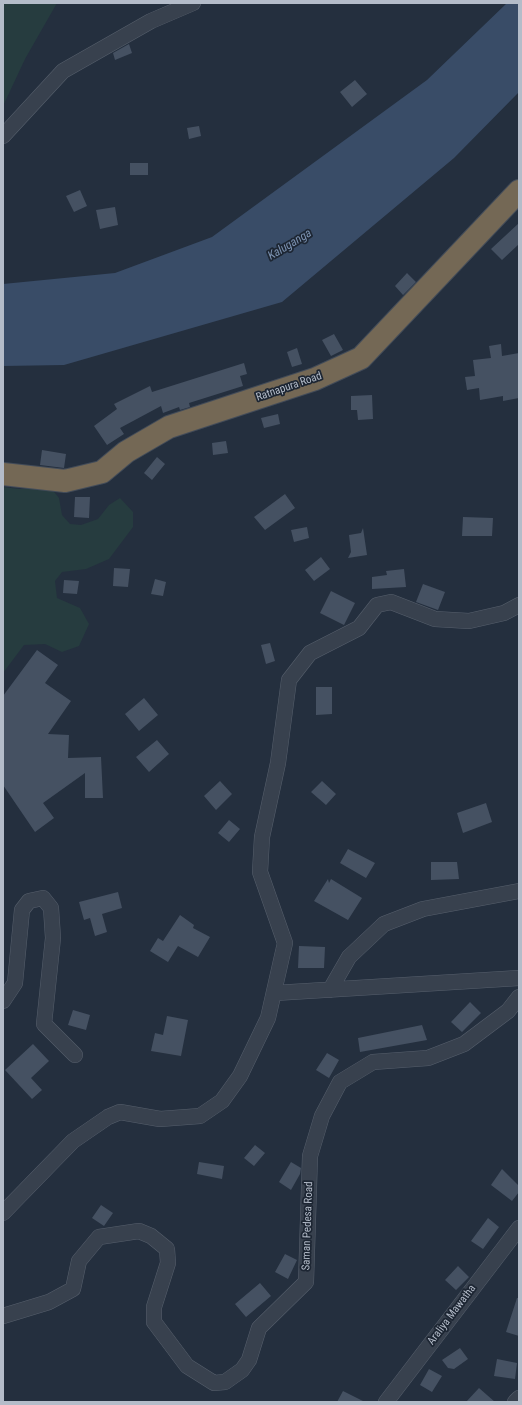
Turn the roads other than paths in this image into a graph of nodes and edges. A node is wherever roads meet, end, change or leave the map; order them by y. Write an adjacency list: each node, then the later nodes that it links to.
1 (193, 3): 2 (street)
2 (3, 136)
3 (519, 191): 4 (highway, Ratnapura Road)
4 (3, 474)
5 (519, 605): 9 (street)
6 (519, 891): 8 (street)
7 (519, 978): 8 (street)
8 (330, 990): 9 (street)
9 (275, 993): 13 (street)
10 (519, 997): 15 (street, Saman Pedesa Road)
11 (3, 1001): 12 (street)
12 (75, 1055)
13 (3, 1213)
14 (519, 1228): 17 (street, Araliya Mawatha)
15 (3, 1316)
16 (519, 1398): 18 (street)
17 (386, 1402)
18 (515, 1402)

